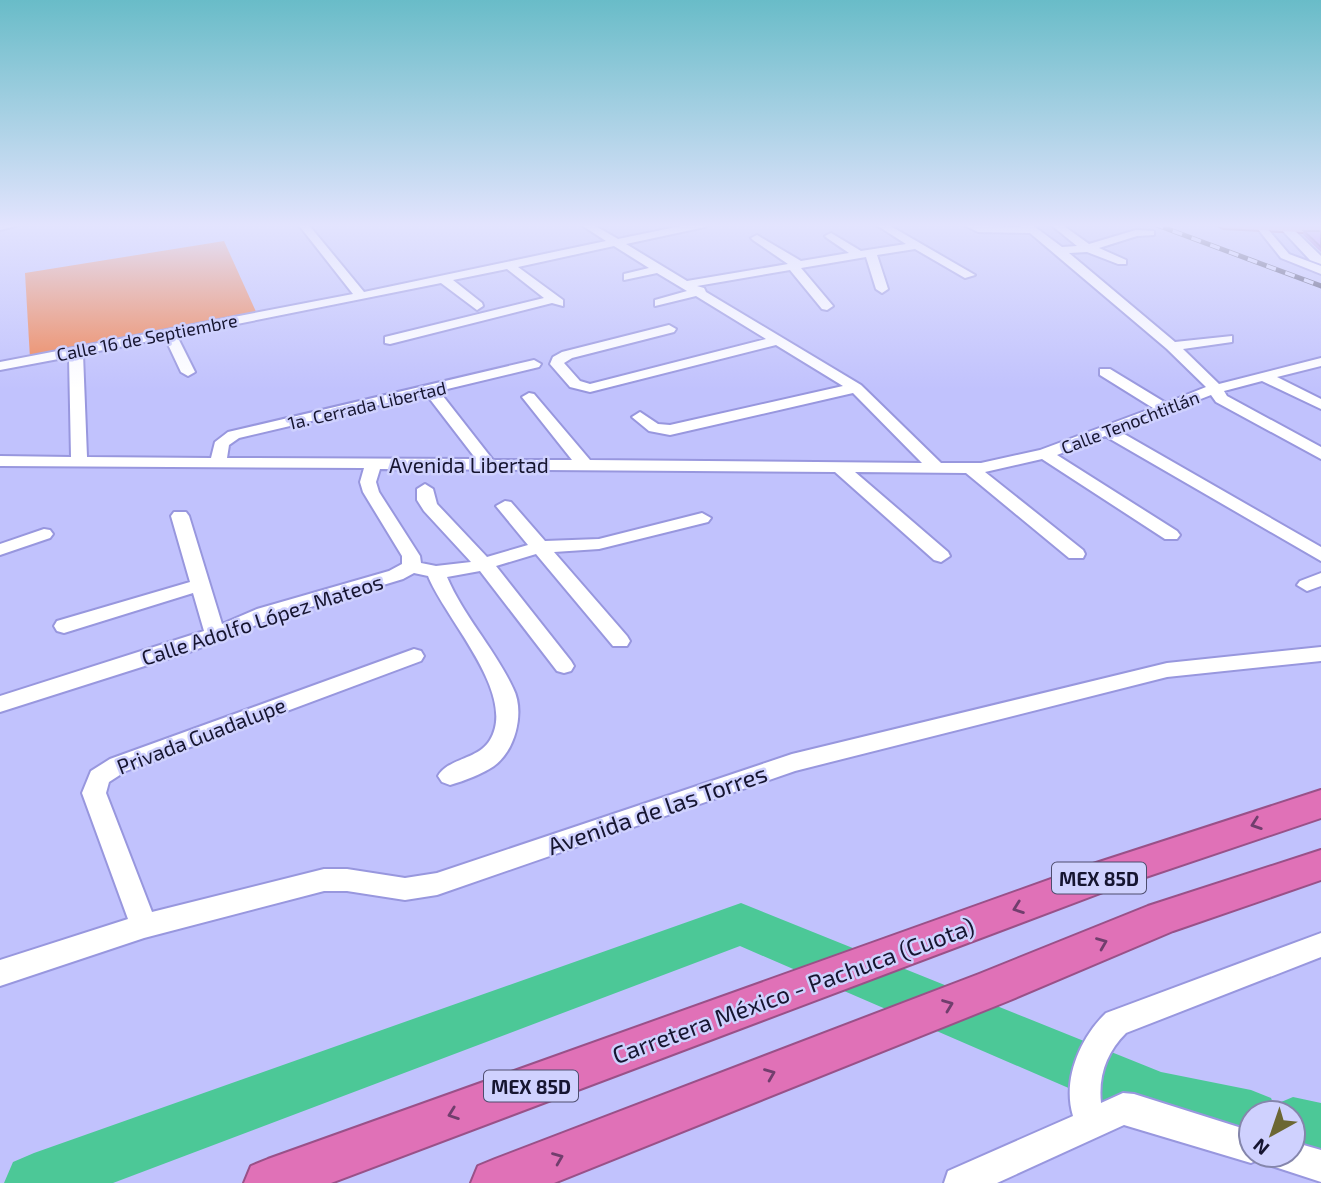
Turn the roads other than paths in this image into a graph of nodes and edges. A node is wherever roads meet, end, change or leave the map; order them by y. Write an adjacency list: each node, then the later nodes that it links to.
1 (347, 279): 12 (street)
2 (443, 279): 12 (street, Calle 16 de Septiembre)
3 (444, 279): 14 (street)
4 (528, 279): 19 (street)
5 (679, 279): 10 (street)
6 (735, 279): 10 (street)
7 (806, 279): 15 (street)
8 (877, 279): 11 (street)
9 (1093, 279): 21 (street)
10 (694, 288): 13 (street); 20 (street)
11 (882, 289)
12 (361, 296): 17 (street, Calle 16 de Septiembre)
13 (659, 303)
14 (477, 306)
15 (827, 306)
16 (669, 329): 20 (street)
17 (169, 333): 22 (street, Calle 16 de Septiembre); 26 (street)
18 (1227, 339): 21 (street)
19 (390, 340)
20 (780, 340): 29 (street)
21 (1172, 346): 30 (street)
22 (76, 351): 25 (street, Calle 16 de Septiembre); 40 (street)
23 (1321, 362): 28 (street, Calle Tenochtitlán)
24 (534, 364): 31 (street, 1a. Cerrada Libertad)
25 (0, 366)
26 (188, 372)
27 (1105, 372): 34 (street)
28 (1263, 376): 30 (street, Calle Tenochtitlán); 33 (street)
29 (856, 388): 35 (street); 46 (street)
30 (1215, 389): 34 (street, Calle Tenochtitlán); 38 (street)
31 (431, 391): 41 (street, 1a. Cerrada Libertad); 42 (street)
32 (528, 397): 44 (street)
33 (1321, 405)
34 (1164, 408): 36 (street, Calle Tenochtitlán)
35 (640, 417)
36 (1107, 430): 37 (street, Calle Tenochtitlán); 57 (street)
37 (1045, 454): 47 (street, Calle Tenochtitlán); 53 (street)
38 (1321, 454)
39 (0, 461): 40 (street, Avenida Libertad)
40 (79, 462): 41 (street, Avenida Libertad)
41 (219, 463): 43 (street, Avenida Libertad)
42 (487, 463): 43 (street, Avenida Libertad); 44 (street, Avenida Libertad)
43 (373, 464): 60 (street)
44 (584, 464): 45 (street, Avenida Libertad)
45 (837, 465): 46 (street, Avenida Libertad); 58 (street)
46 (937, 468): 47 (street, Calle Tenochtitlán)
47 (970, 468): 56 (street)
48 (425, 489): 59 (street)
49 (505, 506): 54 (street)
50 (180, 516): 62 (street)
51 (702, 518): 54 (street)
52 (44, 534): 55 (street)
53 (1171, 535)
54 (540, 547): 59 (street); 65 (street)
55 (0, 550)
56 (1076, 554)
57 (1321, 555)
58 (941, 556)
59 (484, 564): 61 (street); 68 (street)
60 (412, 567): 61 (street); 64 (street, Calle Adolfo López Mateos)
61 (436, 572): 70 (street)
62 (199, 585): 63 (street); 64 (street)
63 (64, 626)
64 (215, 635): 69 (street, Calle Adolfo López Mateos)
65 (620, 641)
66 (1321, 654): 73 (street, Avenida de las Torres)
67 (414, 656): 73 (street, Privada Guadalupe)
68 (564, 666)
69 (0, 704)
70 (450, 776)
71 (1321, 804): 78 (highway, Carretera México - Pachuca (Cuota) / MEX 85D, one-way to 78)
72 (1321, 865): 79 (highway, MEX 85D, one-way to 72)
73 (144, 926): 75 (street, Avenida de las Torres)
74 (1321, 945): 76 (street)
75 (0, 973)
76 (1090, 1122): 77 (street); 80 (street)
77 (1237, 1143)
78 (268, 1183)
79 (495, 1183)
80 (960, 1183)

